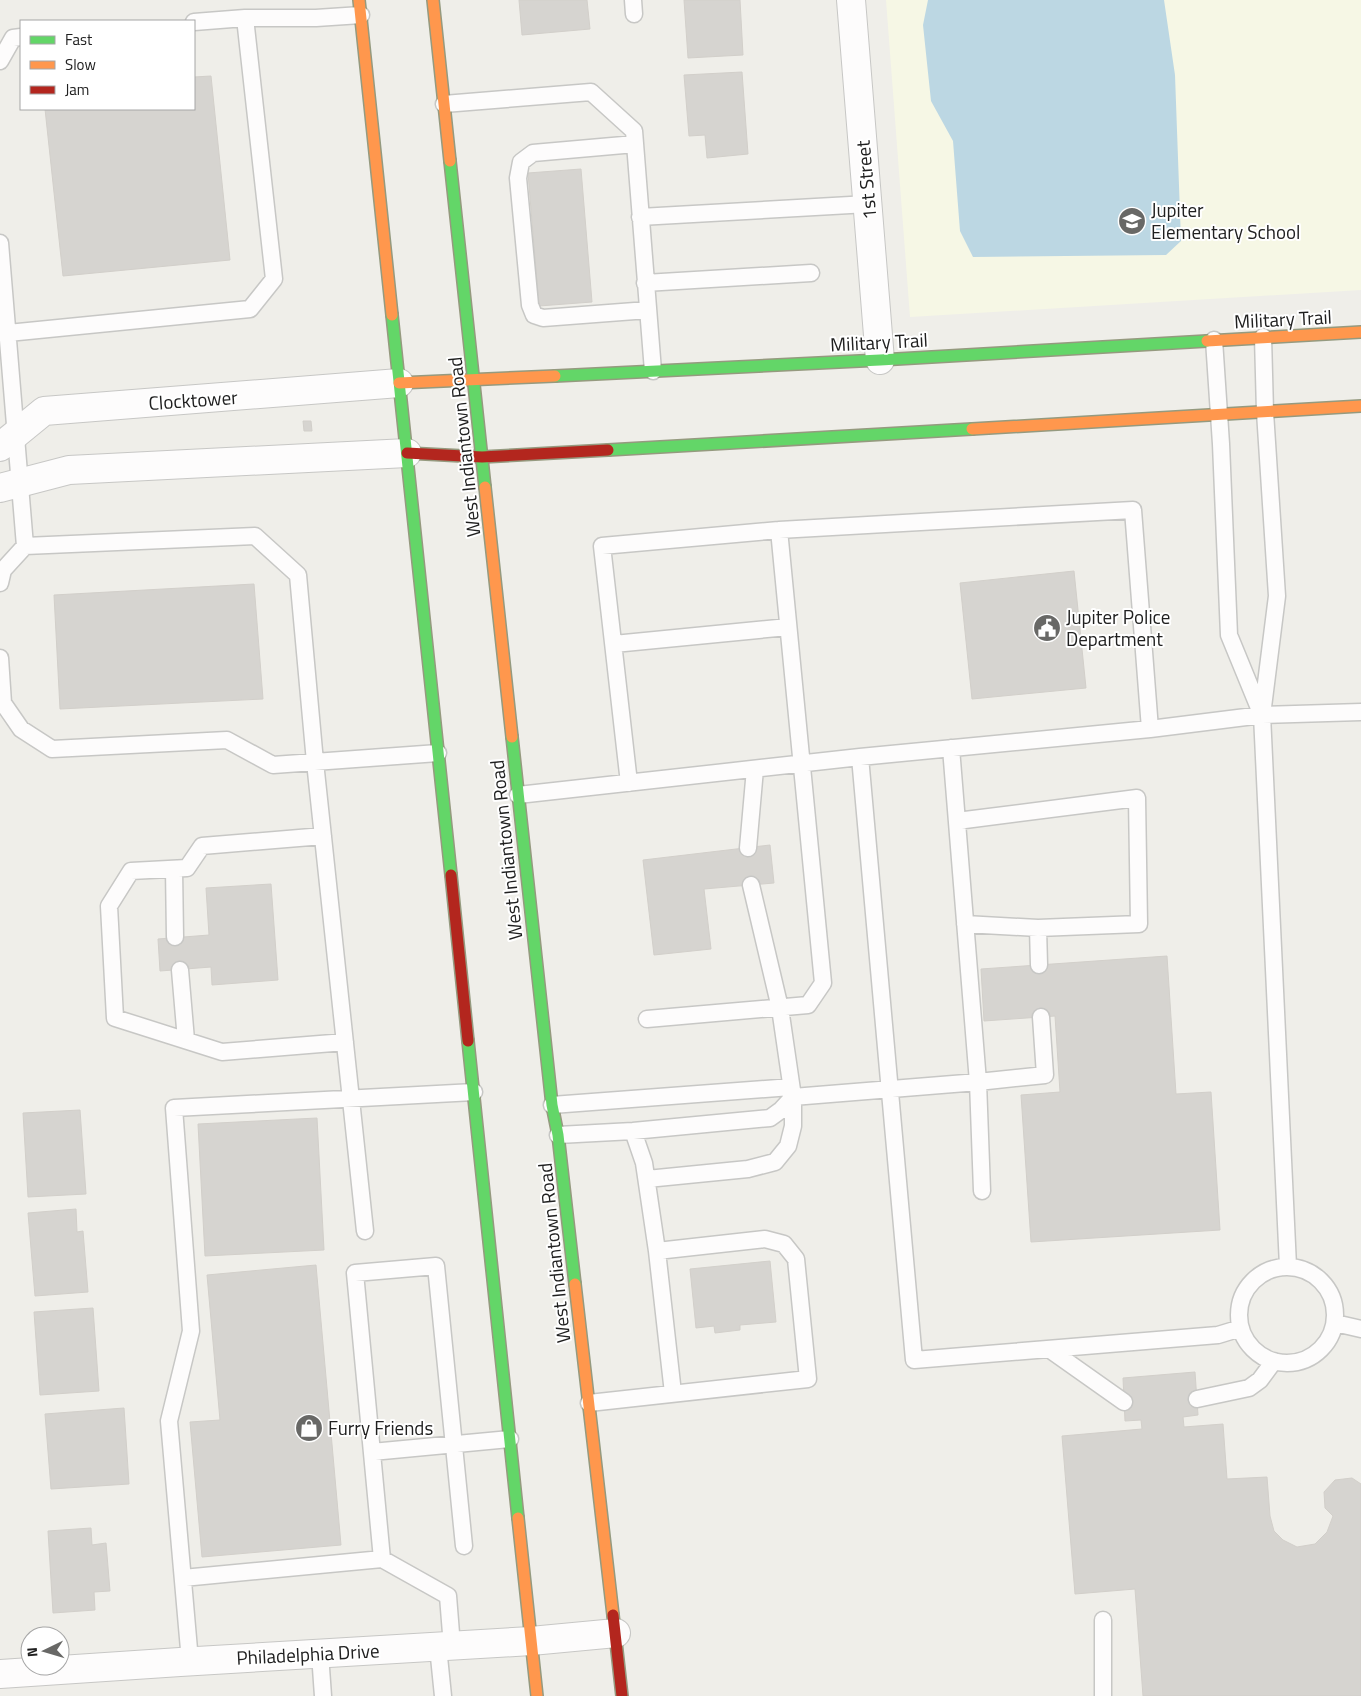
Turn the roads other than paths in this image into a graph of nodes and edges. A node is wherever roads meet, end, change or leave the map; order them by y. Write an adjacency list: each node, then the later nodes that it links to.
1 (433, 0): 8 (main road, West Indiantown Road)
2 (851, 0): 10 (street, 1st Street)
3 (360, 7): 4 (lane); 23 (main road)
4 (245, 18): 5 (lane); 17 (lane)
5 (195, 22)
6 (20, 37): 7 (lane)
7 (0, 61)
8 (444, 104): 9 (lane); 22 (main road, West Indiantown Road)
9 (635, 144): 11 (lane); 15 (lane)
10 (868, 204): 11 (lane); 20 (street, 1st Street)
11 (640, 217): 14 (lane)
12 (0, 243): 17 (lane)
13 (811, 273): 14 (lane)
14 (645, 283): 15 (lane)
15 (648, 310): 21 (lane)
16 (1361, 332): 18 (main road, Military Trail)
17 (8, 333): 27 (lane)
18 (1263, 337): 19 (main road, Military Trail); 25 (lane)
19 (1214, 340): 20 (main road, Military Trail); 26 (lane)
20 (880, 360): 21 (main road, Military Trail)
21 (653, 372): 22 (main road, Military Trail)
22 (475, 380): 23 (main road, Military Trail); 29 (main road, West Indiantown Road)
23 (399, 383): 27 (street, Clocktower); 28 (main road)
24 (1361, 406): 25 (main road)
25 (1265, 412): 26 (main road); 38 (lane)
26 (1220, 416): 29 (main road); 38 (lane)
27 (8, 441): 30 (lane)
28 (407, 453): 29 (main road); 30 (street); 41 (main road)
29 (482, 457): 47 (main road, West Indiantown Road)
30 (10, 486): 32 (lane)
31 (779, 530): 34 (lane); 35 (lane); 39 (lane)
32 (25, 546): 33 (lane); 43 (lane)
33 (0, 583)
34 (788, 627): 35 (lane); 44 (lane)
35 (614, 644): 46 (lane)
36 (0, 658): 43 (lane)
37 (1361, 712): 38 (lane)
38 (1262, 715): 39 (lane); 75 (lane)
39 (1150, 729): 40 (lane)
40 (951, 748): 42 (lane); 48 (lane)
41 (438, 753): 43 (lane); 65 (main road)
42 (860, 757): 44 (lane); 64 (lane)
43 (315, 762): 49 (lane)
44 (802, 764): 45 (lane); 58 (lane)
45 (754, 769): 46 (lane); 50 (lane)
46 (629, 783): 47 (lane)
47 (518, 795): 68 (main road, West Indiantown Road)
48 (957, 821): 53 (lane); 54 (lane)
49 (323, 836): 51 (lane); 62 (lane)
50 (748, 848)
51 (174, 869): 55 (lane); 61 (lane)
52 (751, 885): 58 (lane)
53 (965, 924): 54 (lane); 63 (lane)
54 (1038, 928): 56 (lane)
55 (175, 937)
56 (1039, 965)
57 (180, 970): 61 (lane)
58 (780, 1008): 60 (lane); 66 (lane)
59 (1041, 1017): 63 (lane)
60 (647, 1019)
61 (186, 1040): 62 (lane)
62 (345, 1042): 67 (lane)
63 (978, 1082): 64 (lane); 72 (lane)
64 (890, 1090): 66 (lane); 79 (lane)
65 (474, 1092): 67 (lane); 85 (main road)
66 (792, 1092): 68 (lane); 69 (lane); 71 (lane)
67 (351, 1098): 73 (lane); 90 (lane)
68 (552, 1105): 70 (main road, West Indiantown Road)
69 (634, 1131): 70 (lane); 71 (lane)
70 (558, 1135): 83 (main road, West Indiantown Road)
71 (647, 1180): 74 (lane)
72 (982, 1191)
73 (365, 1231)
74 (657, 1251): 81 (lane); 81 (lane)
75 (1288, 1266): 76 (lane); 77 (lane)
76 (1335, 1323): 78 (lane); 80 (lane)
77 (1241, 1328): 79 (lane); 80 (lane)
78 (1361, 1329)
79 (1048, 1349): 84 (lane)
80 (1274, 1361): 82 (lane)
81 (673, 1393): 83 (lane)
82 (1197, 1399)
83 (589, 1402): 92 (main road, West Indiantown Road)
84 (1124, 1402)
85 (510, 1439): 86 (lane); 93 (main road)
86 (454, 1444): 87 (lane); 87 (lane); 88 (lane)
87 (372, 1452): 89 (lane)
88 (464, 1546)
89 (382, 1559): 90 (lane); 94 (lane)
90 (183, 1578): 96 (lane)
91 (1102, 1620): 102 (lane)
92 (616, 1633): 93 (street, Philadelphia Drive); 101 (main road, West Indiantown Road)
93 (531, 1641): 94 (street, Philadelphia Drive); 100 (main road)
94 (445, 1646): 95 (street, Philadelphia Drive); 99 (lane)
95 (320, 1654): 96 (street, Philadelphia Drive); 98 (lane)
96 (190, 1661): 97 (street, Philadelphia Drive)
97 (0, 1674)
98 (323, 1696)
99 (443, 1696)
100 (537, 1696)
101 (622, 1696)
102 (1103, 1696)

